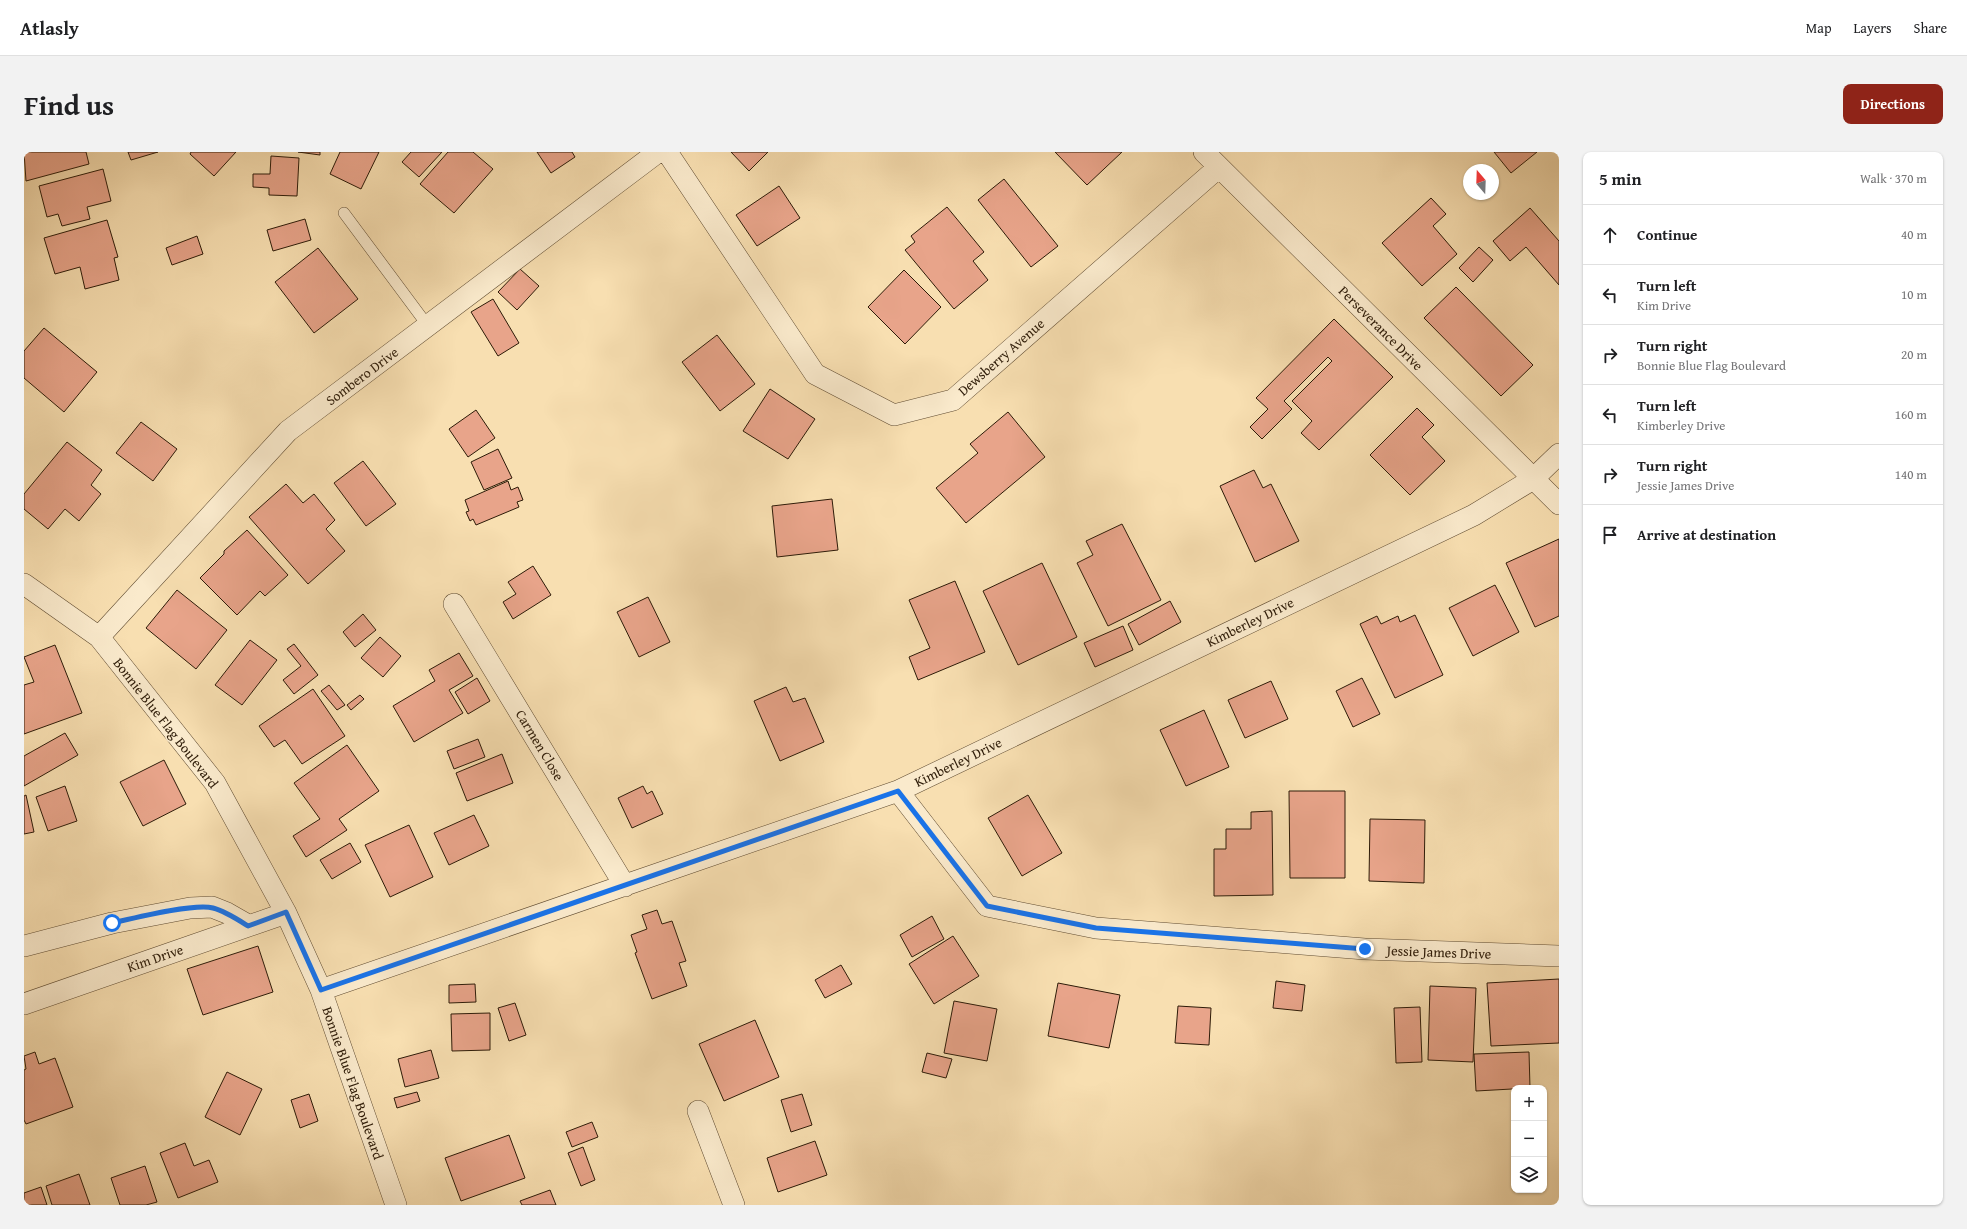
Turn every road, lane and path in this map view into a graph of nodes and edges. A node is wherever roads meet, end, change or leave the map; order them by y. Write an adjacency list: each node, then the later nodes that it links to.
1 (658, 152): 6 (street, Sombero Drive)
2 (667, 152): 4 (street, Dewsberry Avenue)
3 (1204, 152): 4 (street, Perseverance Drive)
4 (1219, 167): 8 (street, Perseverance Drive)
5 (344, 213): 6 (lane)
6 (428, 326): 12 (street, Sombero Drive)
7 (1559, 454): 8 (street, Kimberley Drive)
8 (1533, 479): 9 (street, Perseverance Drive); 13 (street, Kimberley Drive)
9 (1559, 504)
10 (27, 590): 12 (street, Bonnie Blue Flag Boulevard)
11 (454, 604): 14 (street, Carmen Close)
12 (99, 637): 15 (street, Bonnie Blue Flag Boulevard)
13 (898, 791): 14 (street, Kimberley Drive); 18 (street, Jessie James Drive)
14 (625, 886): 19 (street, Kimberley Drive)
15 (286, 912): 16 (street, Kim Drive); 19 (street, Bonnie Blue Flag Boulevard)
16 (248, 926): 17 (street); 20 (street, Kim Drive)
17 (24, 946)
18 (1559, 956)
19 (321, 990): 22 (street, Bonnie Blue Flag Boulevard)
20 (24, 1004)
21 (698, 1111): 23 (street)
22 (396, 1205)
23 (734, 1205)

